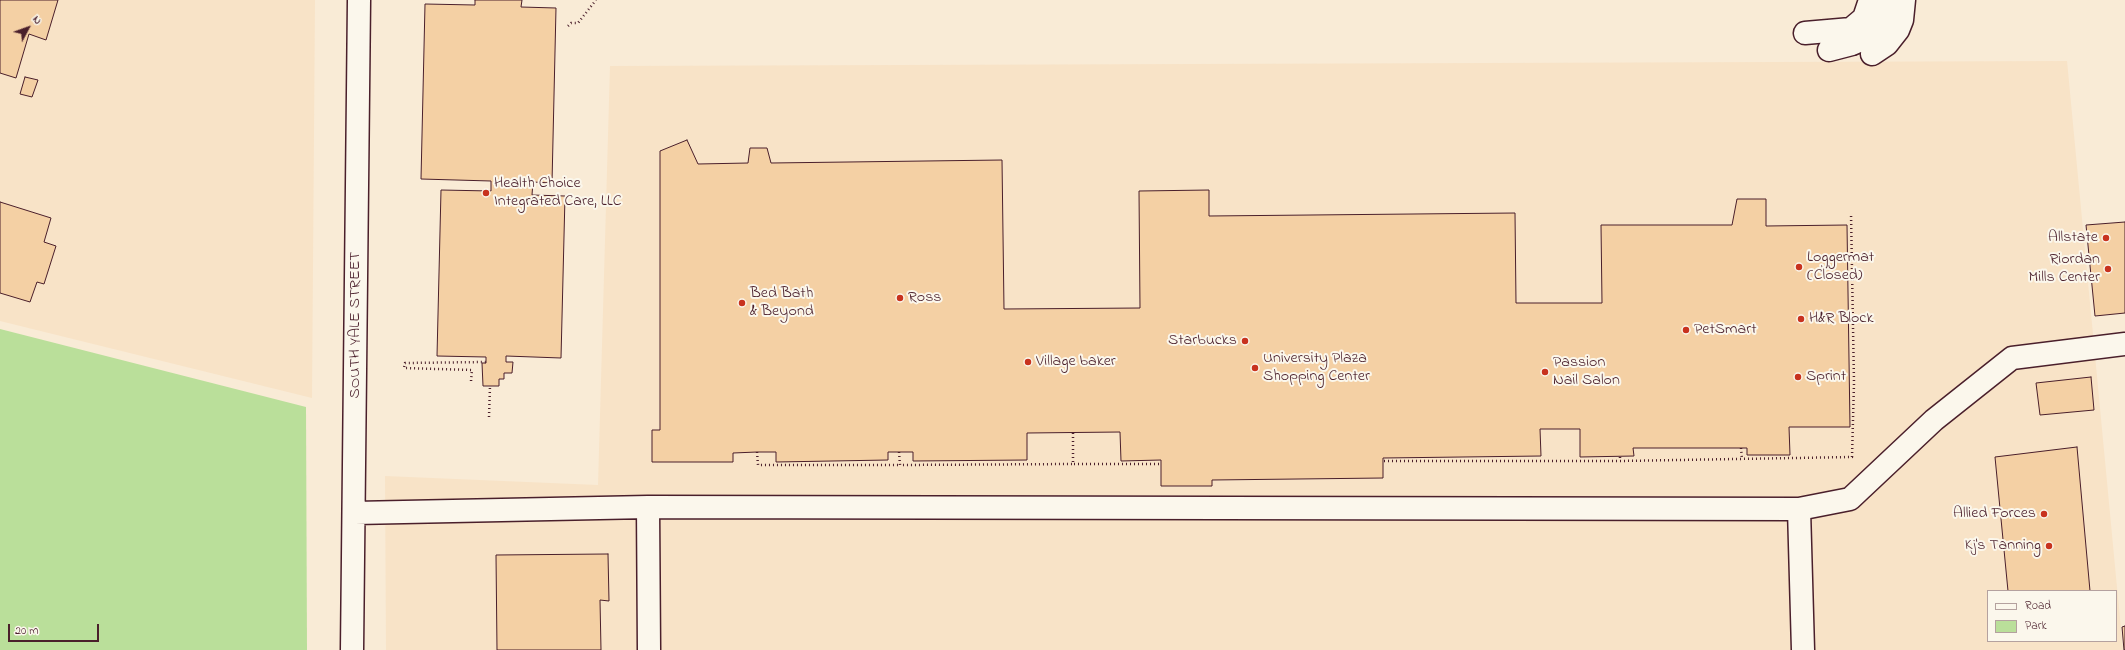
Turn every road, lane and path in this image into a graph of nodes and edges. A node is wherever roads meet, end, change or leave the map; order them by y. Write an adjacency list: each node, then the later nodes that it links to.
1 (359, 0): 29 (street, SOUTH YALE STREET)
2 (596, 0): 6 (path)
3 (1870, 0): 7 (street)
4 (1888, 0): 8 (street)
5 (1904, 0): 9 (street)
6 (568, 26)
7 (1805, 33)
8 (1829, 50)
9 (1872, 54)
10 (1851, 213): 21 (path)
11 (2125, 344): 28 (street)
12 (486, 362): 13 (path)
13 (471, 381)
14 (490, 386): 15 (path)
15 (489, 417)
16 (1073, 433): 24 (path)
17 (1742, 448): 21 (path)
18 (757, 452): 26 (path)
19 (899, 452): 26 (path)
20 (1620, 457): 23 (path)
21 (1742, 459): 23 (path)
22 (1384, 461): 23 (path)
23 (1620, 461)
24 (1074, 464): 25 (path); 26 (path)
25 (1161, 464)
26 (900, 465)
27 (648, 507): 28 (street); 29 (street); 31 (street)
28 (1799, 509): 32 (street)
29 (355, 513): 30 (street, SOUTH YALE STREET)
30 (352, 650)
31 (649, 650)
32 (1803, 650)

